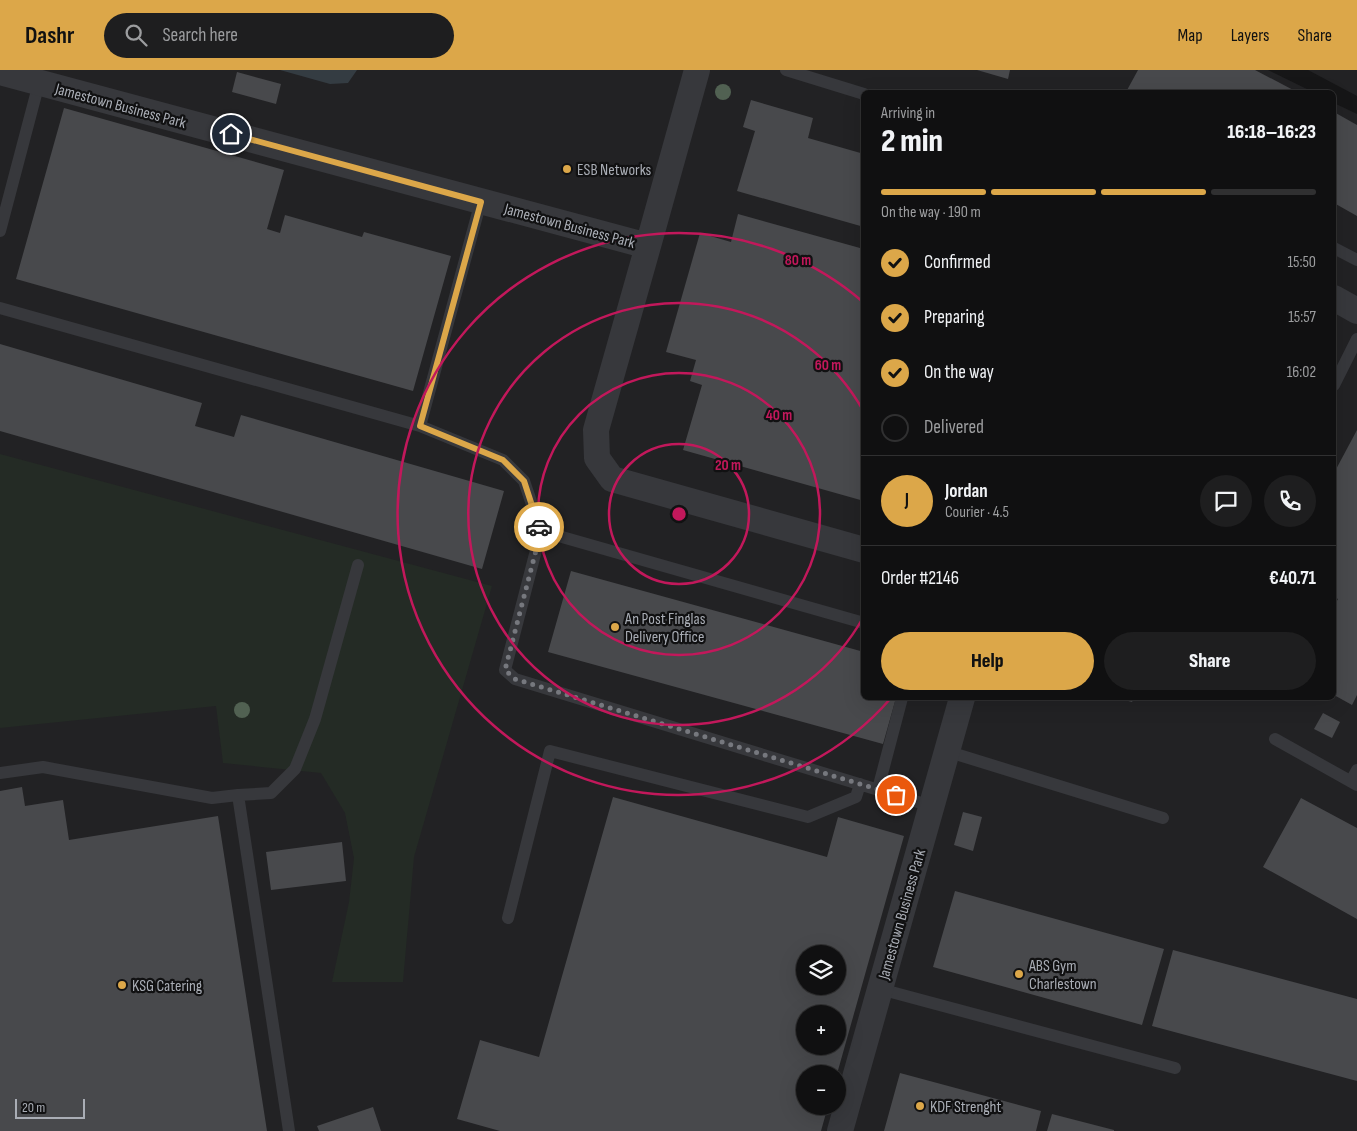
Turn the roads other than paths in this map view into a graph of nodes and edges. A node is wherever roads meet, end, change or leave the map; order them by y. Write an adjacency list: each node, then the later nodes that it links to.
1 (697, 70): 8 (street, Jamestown Business Park)
2 (786, 70): 5 (lane)
3 (0, 72): 4 (street, Jamestown Business Park)
4 (39, 82): 6 (street, Jamestown Business Park); 7 (lane)
5 (861, 93)
6 (481, 202): 8 (street, Jamestown Business Park); 16 (lane)
7 (0, 231)
8 (648, 246): 18 (street, Jamestown Business Park)
9 (1336, 249): 10 (lane)
10 (1357, 260)
11 (1336, 300): 13 (street)
12 (0, 308): 16 (lane)
13 (1357, 311)
14 (1357, 339): 15 (lane)
15 (1336, 381)
16 (420, 426): 17 (lane)
17 (541, 531): 20 (lane); 28 (lane)
18 (861, 549)
19 (358, 565): 30 (lane)
20 (861, 621)
21 (901, 700): 29 (lane)
22 (961, 700): 24 (street, Jamestown Business Park)
23 (1275, 739): 27 (lane)
24 (946, 751): 31 (street, Jamestown Business Park); 32 (lane)
25 (1357, 770): 27 (lane)
26 (0, 773): 30 (lane)
27 (1354, 783)
28 (860, 784): 29 (lane); 33 (lane)
29 (878, 790): 31 (lane)
30 (238, 795): 36 (lane)
31 (931, 806): 34 (street, Jamestown Business Park)
32 (1163, 818)
33 (508, 918)
34 (880, 989): 35 (lane); 37 (street, Jamestown Business Park)
35 (1175, 1068)
36 (289, 1131)
37 (840, 1131)

